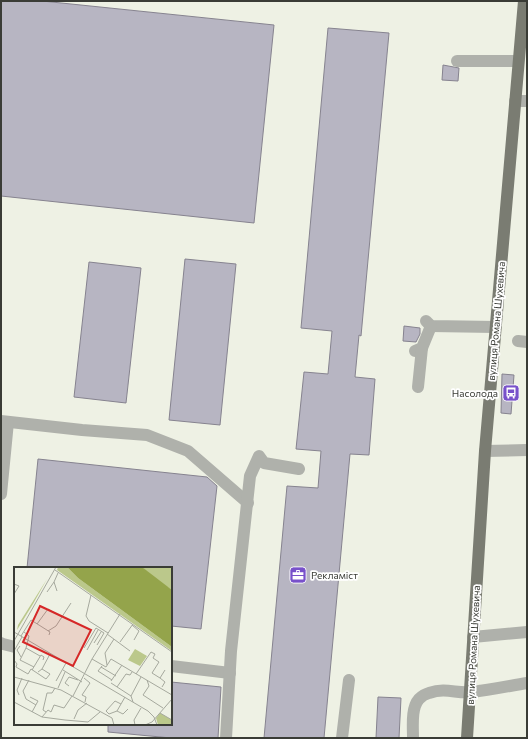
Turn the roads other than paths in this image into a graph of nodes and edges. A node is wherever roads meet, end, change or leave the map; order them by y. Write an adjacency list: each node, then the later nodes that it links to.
1 (524, 1): 3 (main road, вулиця Романа Шухевича)
2 (457, 61): 3 (lane)
3 (518, 61): 4 (main road, вулиця Романа Шухевича)
4 (521, 101): 5 (main road, вулиця Романа Шухевича)
5 (495, 327): 6 (lane); 9 (main road, вулиця Романа Шухевича)
6 (418, 388)
7 (5, 421): 11 (lane); 12 (lane)
8 (527, 450): 9 (lane)
9 (484, 451): 14 (main road, вулиця Романа Шухевича)
10 (299, 469): 12 (lane)
11 (1, 494)
12 (248, 503): 18 (lane)
13 (527, 632): 14 (lane)
14 (473, 637): 21 (main road, вулиця Романа Шухевича)
15 (1, 643): 16 (lane)
16 (14, 647)
17 (172, 666): 18 (lane)
18 (230, 673): 22 (lane)
19 (349, 680): 23 (lane)
20 (527, 683): 21 (lane)
21 (470, 692): 24 (lane); 25 (main road, вулиця Романа Шухевича)
22 (226, 738)
23 (342, 738)
24 (413, 738)
25 (467, 738)

